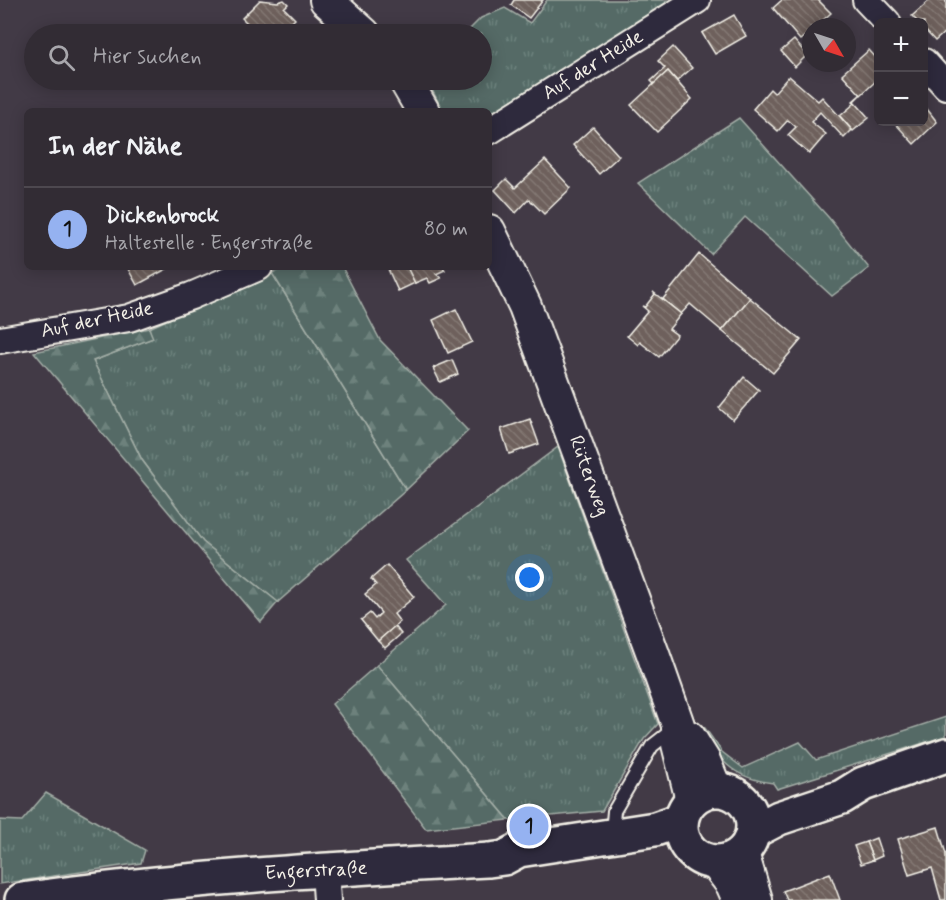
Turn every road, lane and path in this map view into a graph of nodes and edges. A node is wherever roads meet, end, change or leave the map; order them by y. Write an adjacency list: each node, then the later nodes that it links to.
1 (326, 0): 5 (street)
2 (697, 0): 10 (street, Auf der Heide)
3 (866, 0): 4 (street)
4 (883, 18)
5 (353, 24)
6 (928, 66): 7 (street)
7 (946, 86)
8 (411, 90): 9 (street)
9 (421, 108)
10 (492, 129)
11 (492, 237): 14 (street, Rüterweg)
12 (252, 270): 13 (street, Auf der Heide)
13 (0, 340)
14 (678, 725): 16 (street, Rüterweg); 17 (lane)
15 (946, 755): 16 (main road, Engerstraße)
16 (717, 826): 17 (main road, Engerstraße); 18 (main road, Engerstraße); 21 (street); 22 (street)
17 (612, 836): 18 (main road, Engerstraße)
18 (504, 858): 19 (main road, Engerstraße)
19 (326, 885): 20 (main road, Engerstraße)
20 (22, 900)
21 (739, 900)
22 (756, 900)

